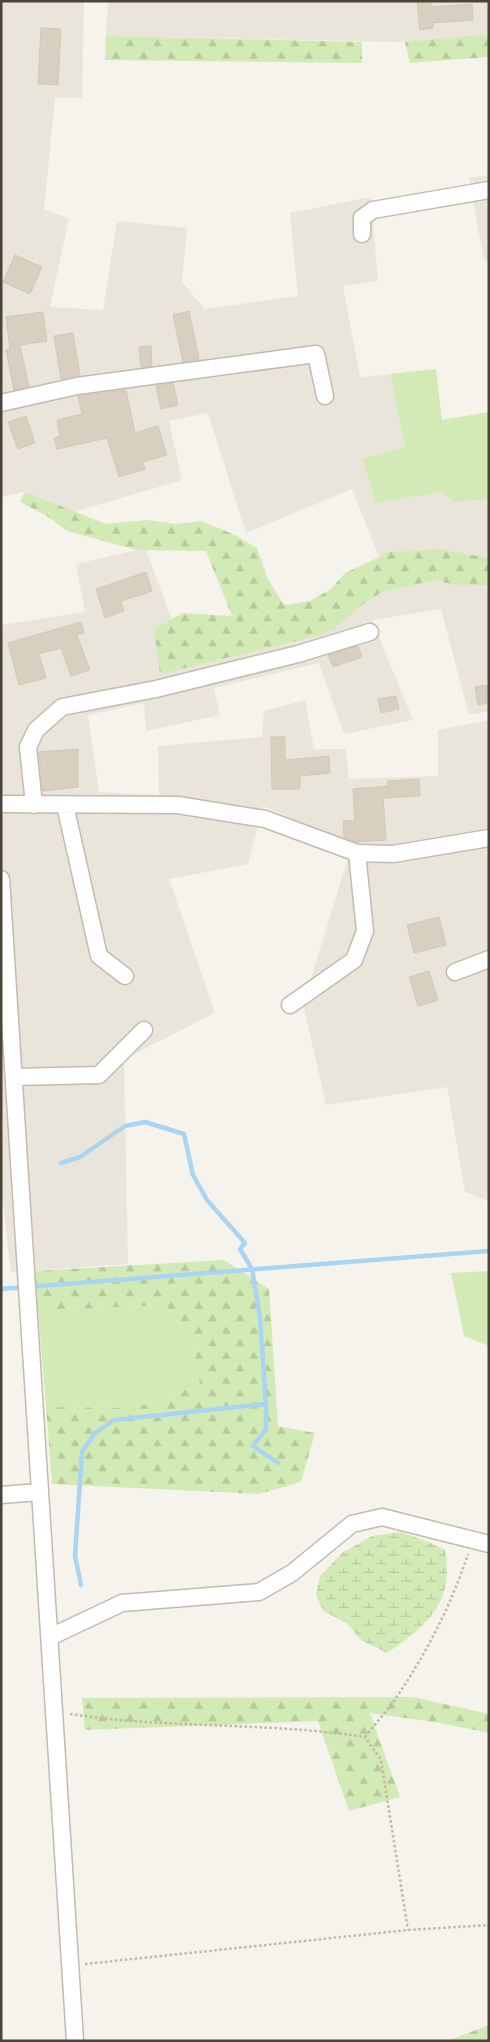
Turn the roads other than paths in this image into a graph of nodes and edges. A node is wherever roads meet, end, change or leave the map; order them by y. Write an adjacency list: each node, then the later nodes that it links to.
1 (489, 190): 2 (street)
2 (362, 234)
3 (325, 396): 4 (street)
4 (1, 403)
5 (370, 632): 7 (street)
6 (1, 804): 7 (street)
7 (34, 805): 8 (street)
8 (65, 805): 10 (street); 14 (street)
9 (489, 838): 10 (street)
10 (356, 854): 15 (street)
11 (1, 879): 17 (street)
12 (489, 959): 13 (street)
13 (455, 972)
14 (125, 976)
15 (290, 1004)
16 (144, 1030): 17 (street)
17 (14, 1077): 18 (street)
18 (39, 1492): 19 (street); 21 (street)
19 (1, 1496)
20 (489, 1544): 21 (street)
21 (50, 1637): 22 (street)
22 (75, 2041)

